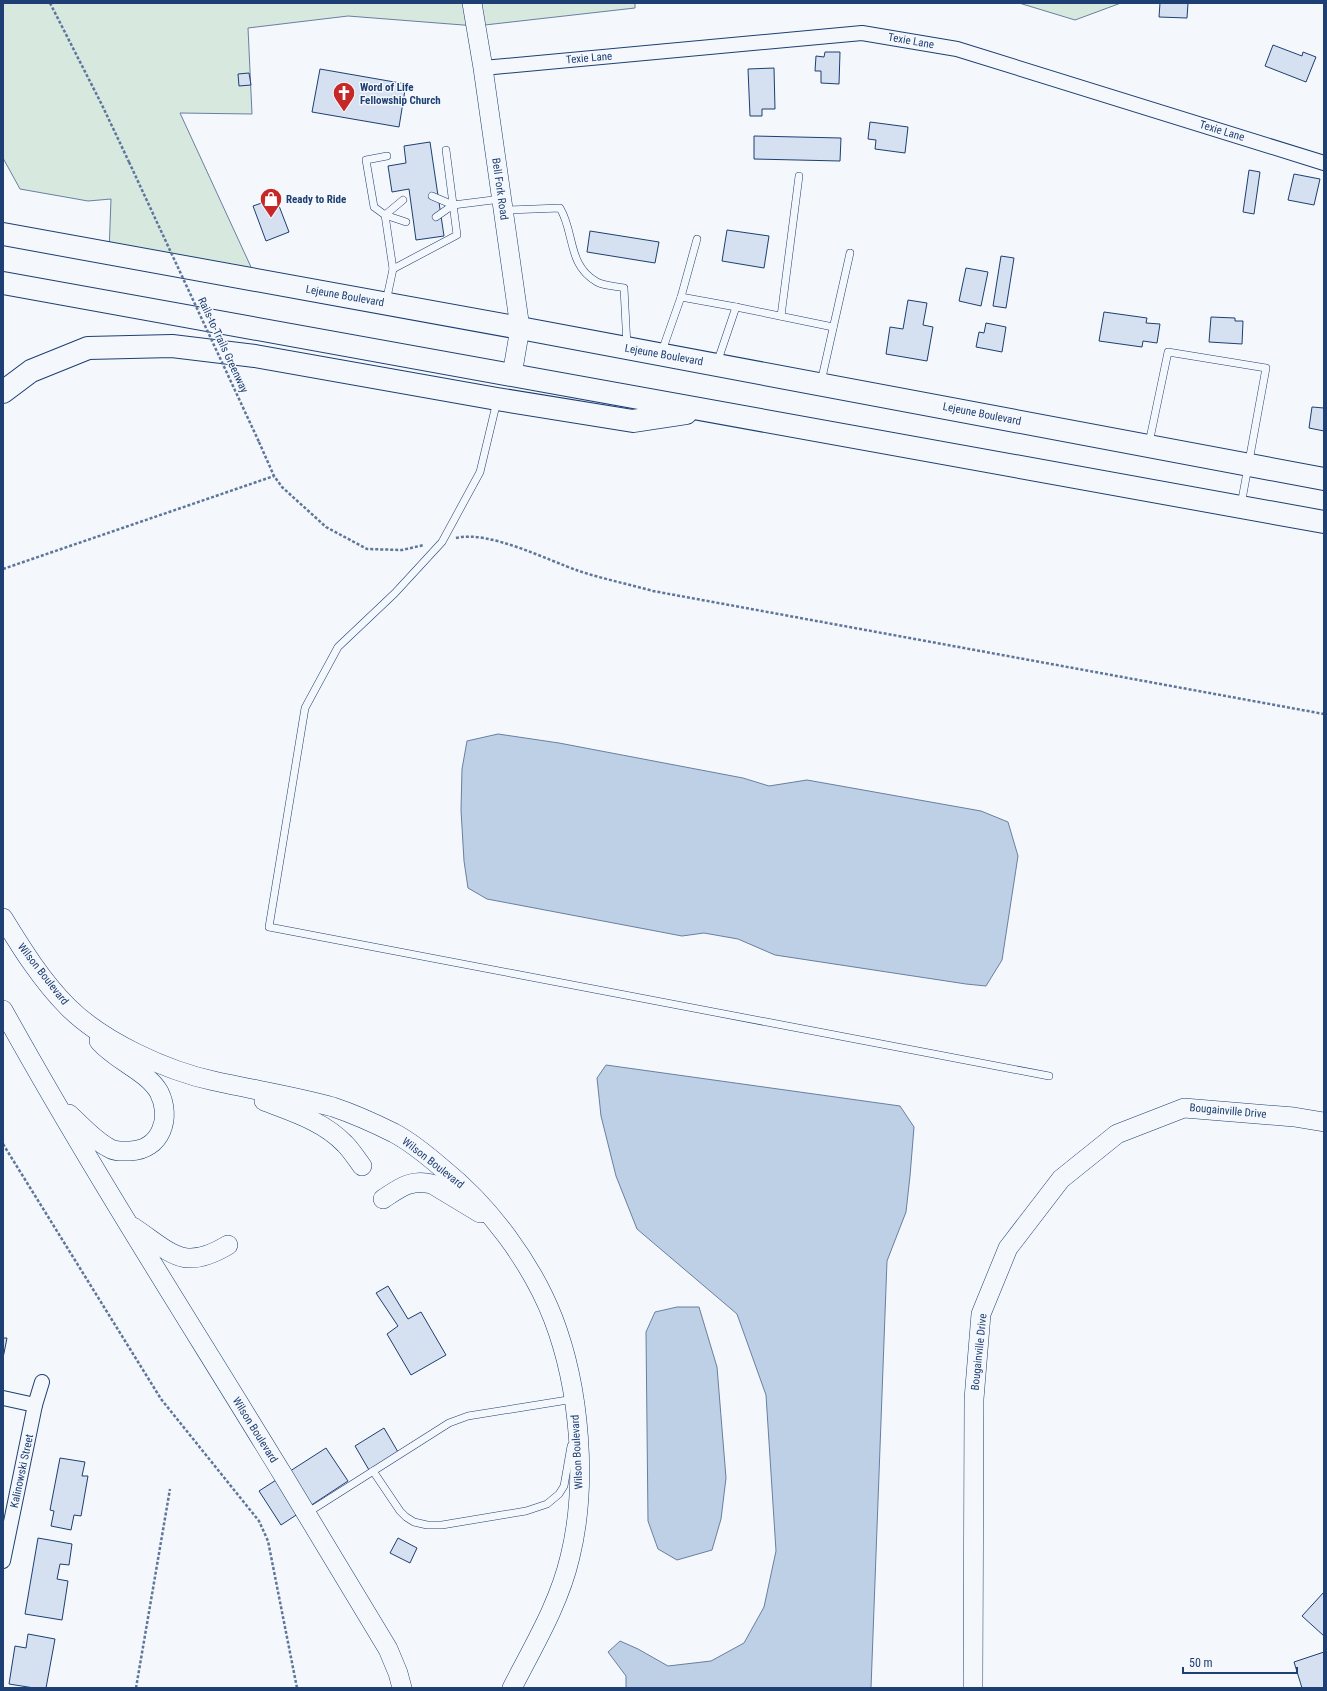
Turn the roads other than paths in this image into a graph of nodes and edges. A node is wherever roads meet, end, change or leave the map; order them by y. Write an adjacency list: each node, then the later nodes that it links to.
1 (472, 3): 2 (main road, Bell Fork Road)
2 (483, 68): 5 (street, Texie Lane); 9 (main road, Bell Fork Road)
3 (446, 150): 10 (lane)
4 (387, 156): 11 (lane)
5 (1324, 163)
6 (799, 176): 22 (lane)
7 (432, 196): 10 (lane)
8 (403, 200): 11 (lane)
9 (502, 205): 10 (lane); 24 (main road, Bell Fork Road); 25 (lane)
10 (453, 206): 12 (lane); 17 (lane)
11 (385, 215): 13 (lane); 17 (lane)
12 (436, 217)
13 (406, 222)
14 (3, 234): 20 (highway, Lejeune Boulevard)
15 (698, 239): 19 (lane)
16 (850, 253): 23 (lane)
17 (393, 269): 20 (lane)
18 (3, 283): 28 (highway)
19 (681, 296): 21 (lane); 26 (lane)
20 (386, 304): 24 (highway, Lejeune Boulevard)
21 (736, 307): 22 (lane); 27 (lane)
22 (781, 316): 23 (lane)
23 (833, 326): 29 (lane)
24 (520, 328): 25 (highway, Lejeune Boulevard); 28 (main road, Bell Fork Road)
25 (628, 348): 26 (highway, Lejeune Boulevard)
26 (661, 354): 27 (highway, Lejeune Boulevard)
27 (716, 365): 29 (highway, Lejeune Boulevard)
28 (512, 375): 32 (highway)
29 (820, 384): 33 (highway, Lejeune Boulevard)
30 (3, 392): 31 (highway)
31 (497, 399): 32 (highway); 41 (lane)
32 (703, 410): 36 (highway)
33 (1149, 445): 34 (highway, Lejeune Boulevard); 34 (lane)
34 (1248, 464): 35 (highway, Lejeune Boulevard); 36 (lane)
35 (1324, 478)
36 (1240, 507): 37 (highway)
37 (1324, 522)
38 (3, 918): 39 (main road, Wilson Boulevard)
39 (70, 1009): 42 (main road, Wilson Boulevard); 43 (main road)
40 (3, 1010): 43 (main road, Wilson Boulevard)
41 (1050, 1076)
42 (212, 1081): 45 (main road); 48 (main road, Wilson Boulevard)
43 (54, 1099): 47 (main road, Wilson Boulevard)
44 (1324, 1122): 59 (main road, Bougainville Drive)
45 (362, 1166)
46 (383, 1199): 48 (main road)
47 (128, 1224): 49 (main road); 55 (main road, Wilson Boulevard)
48 (498, 1224): 53 (main road, Wilson Boulevard)
49 (228, 1245)
50 (42, 1382): 52 (street, Kalinowski Street)
51 (3, 1398): 52 (street)
52 (35, 1405): 56 (street, Kalinowski Street)
53 (575, 1408): 54 (lane); 54 (lane); 58 (main road, Wilson Boulevard)
54 (373, 1471): 55 (lane)
55 (306, 1514): 57 (main road, Wilson Boulevard)
56 (3, 1562)
57 (402, 1688)
58 (512, 1688)
59 (972, 1688)

